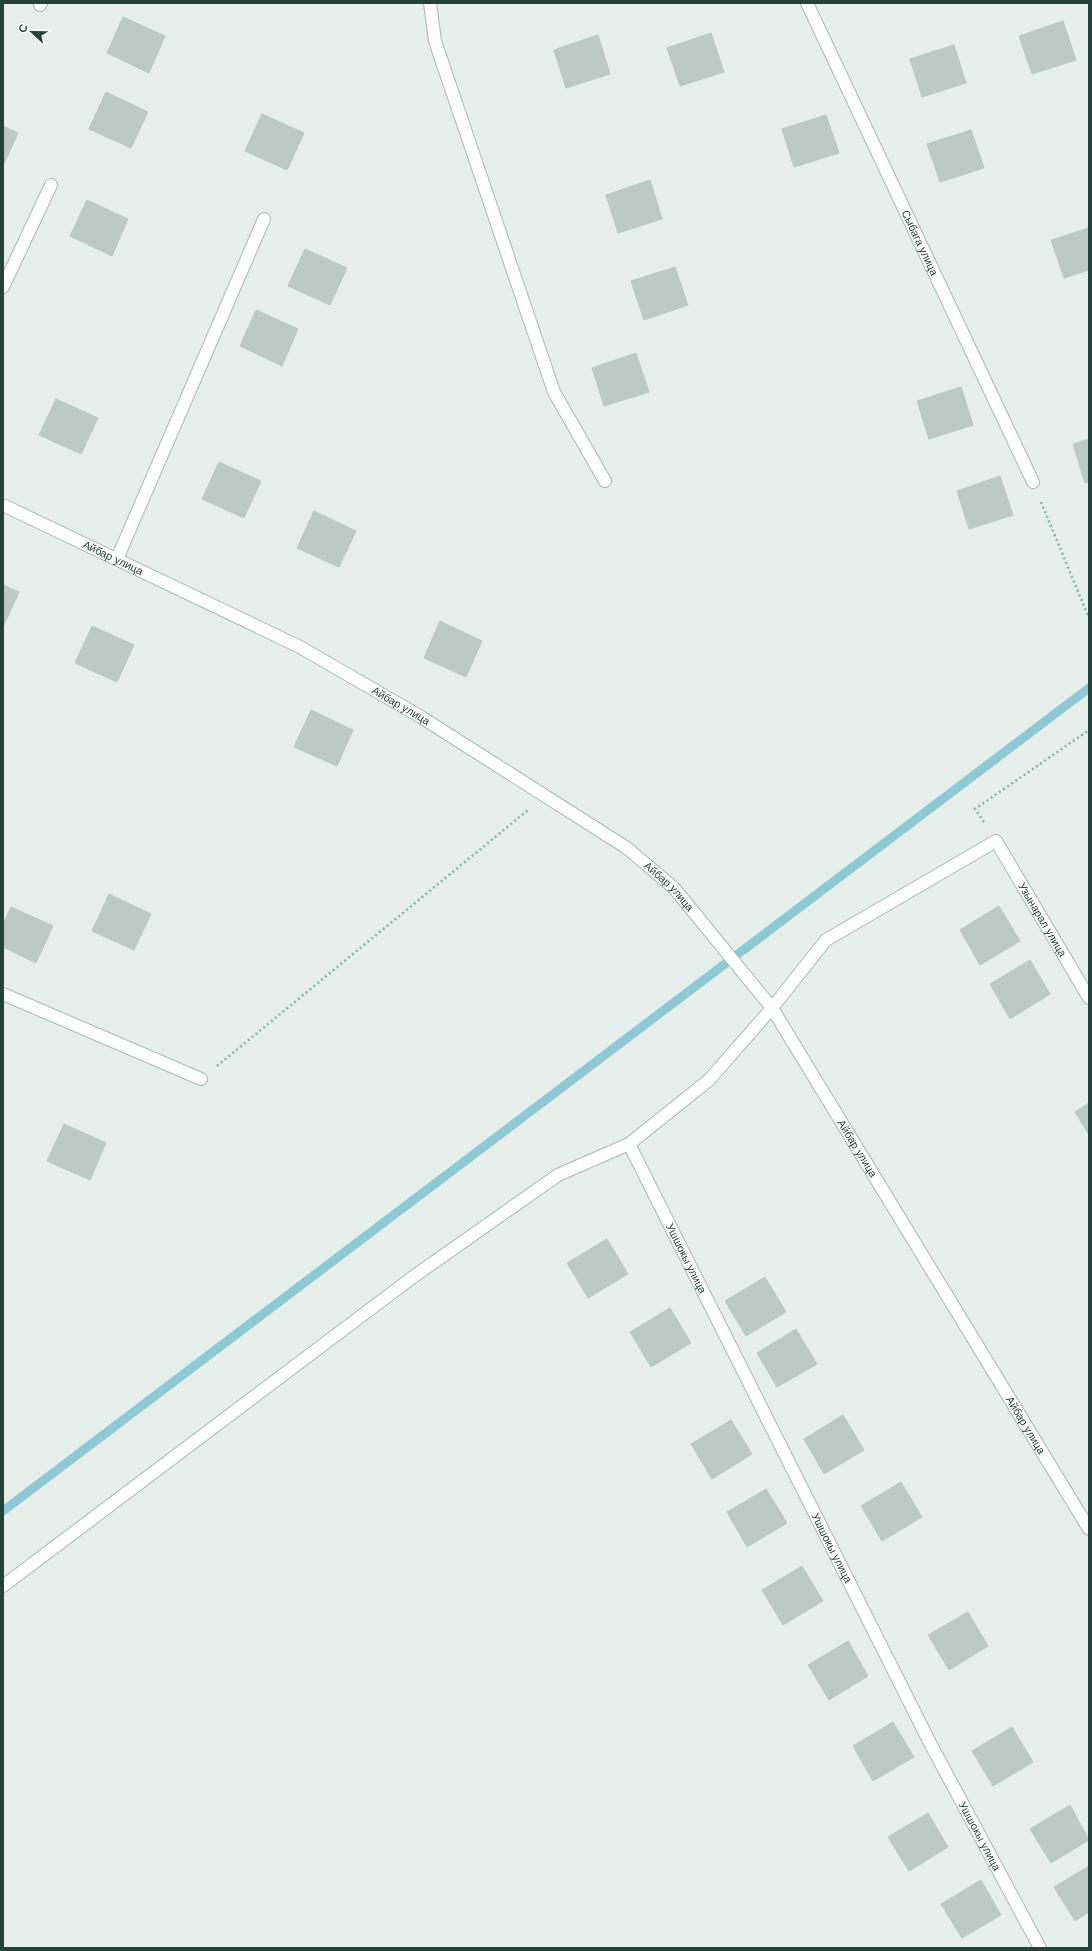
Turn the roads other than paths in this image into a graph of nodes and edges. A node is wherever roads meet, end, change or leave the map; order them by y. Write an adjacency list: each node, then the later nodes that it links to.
1 (430, 3): 6 (street)
2 (807, 3): 7 (street, Сыбага улица)
3 (51, 186): 5 (street)
4 (264, 219): 9 (street)
5 (3, 287)
6 (605, 481)
7 (1032, 482)
8 (3, 505): 9 (street, Айбар улица)
9 (117, 559): 12 (street, Айбар улица)
10 (3, 994): 13 (street)
11 (1089, 998): 12 (street, Узынарал улица)
12 (772, 1008): 14 (street); 15 (street, Айбар улица)
13 (201, 1079)
14 (629, 1144): 16 (street); 17 (street, Ушшокы улица)
15 (1089, 1529)
16 (3, 1586)
17 (1040, 1948)

